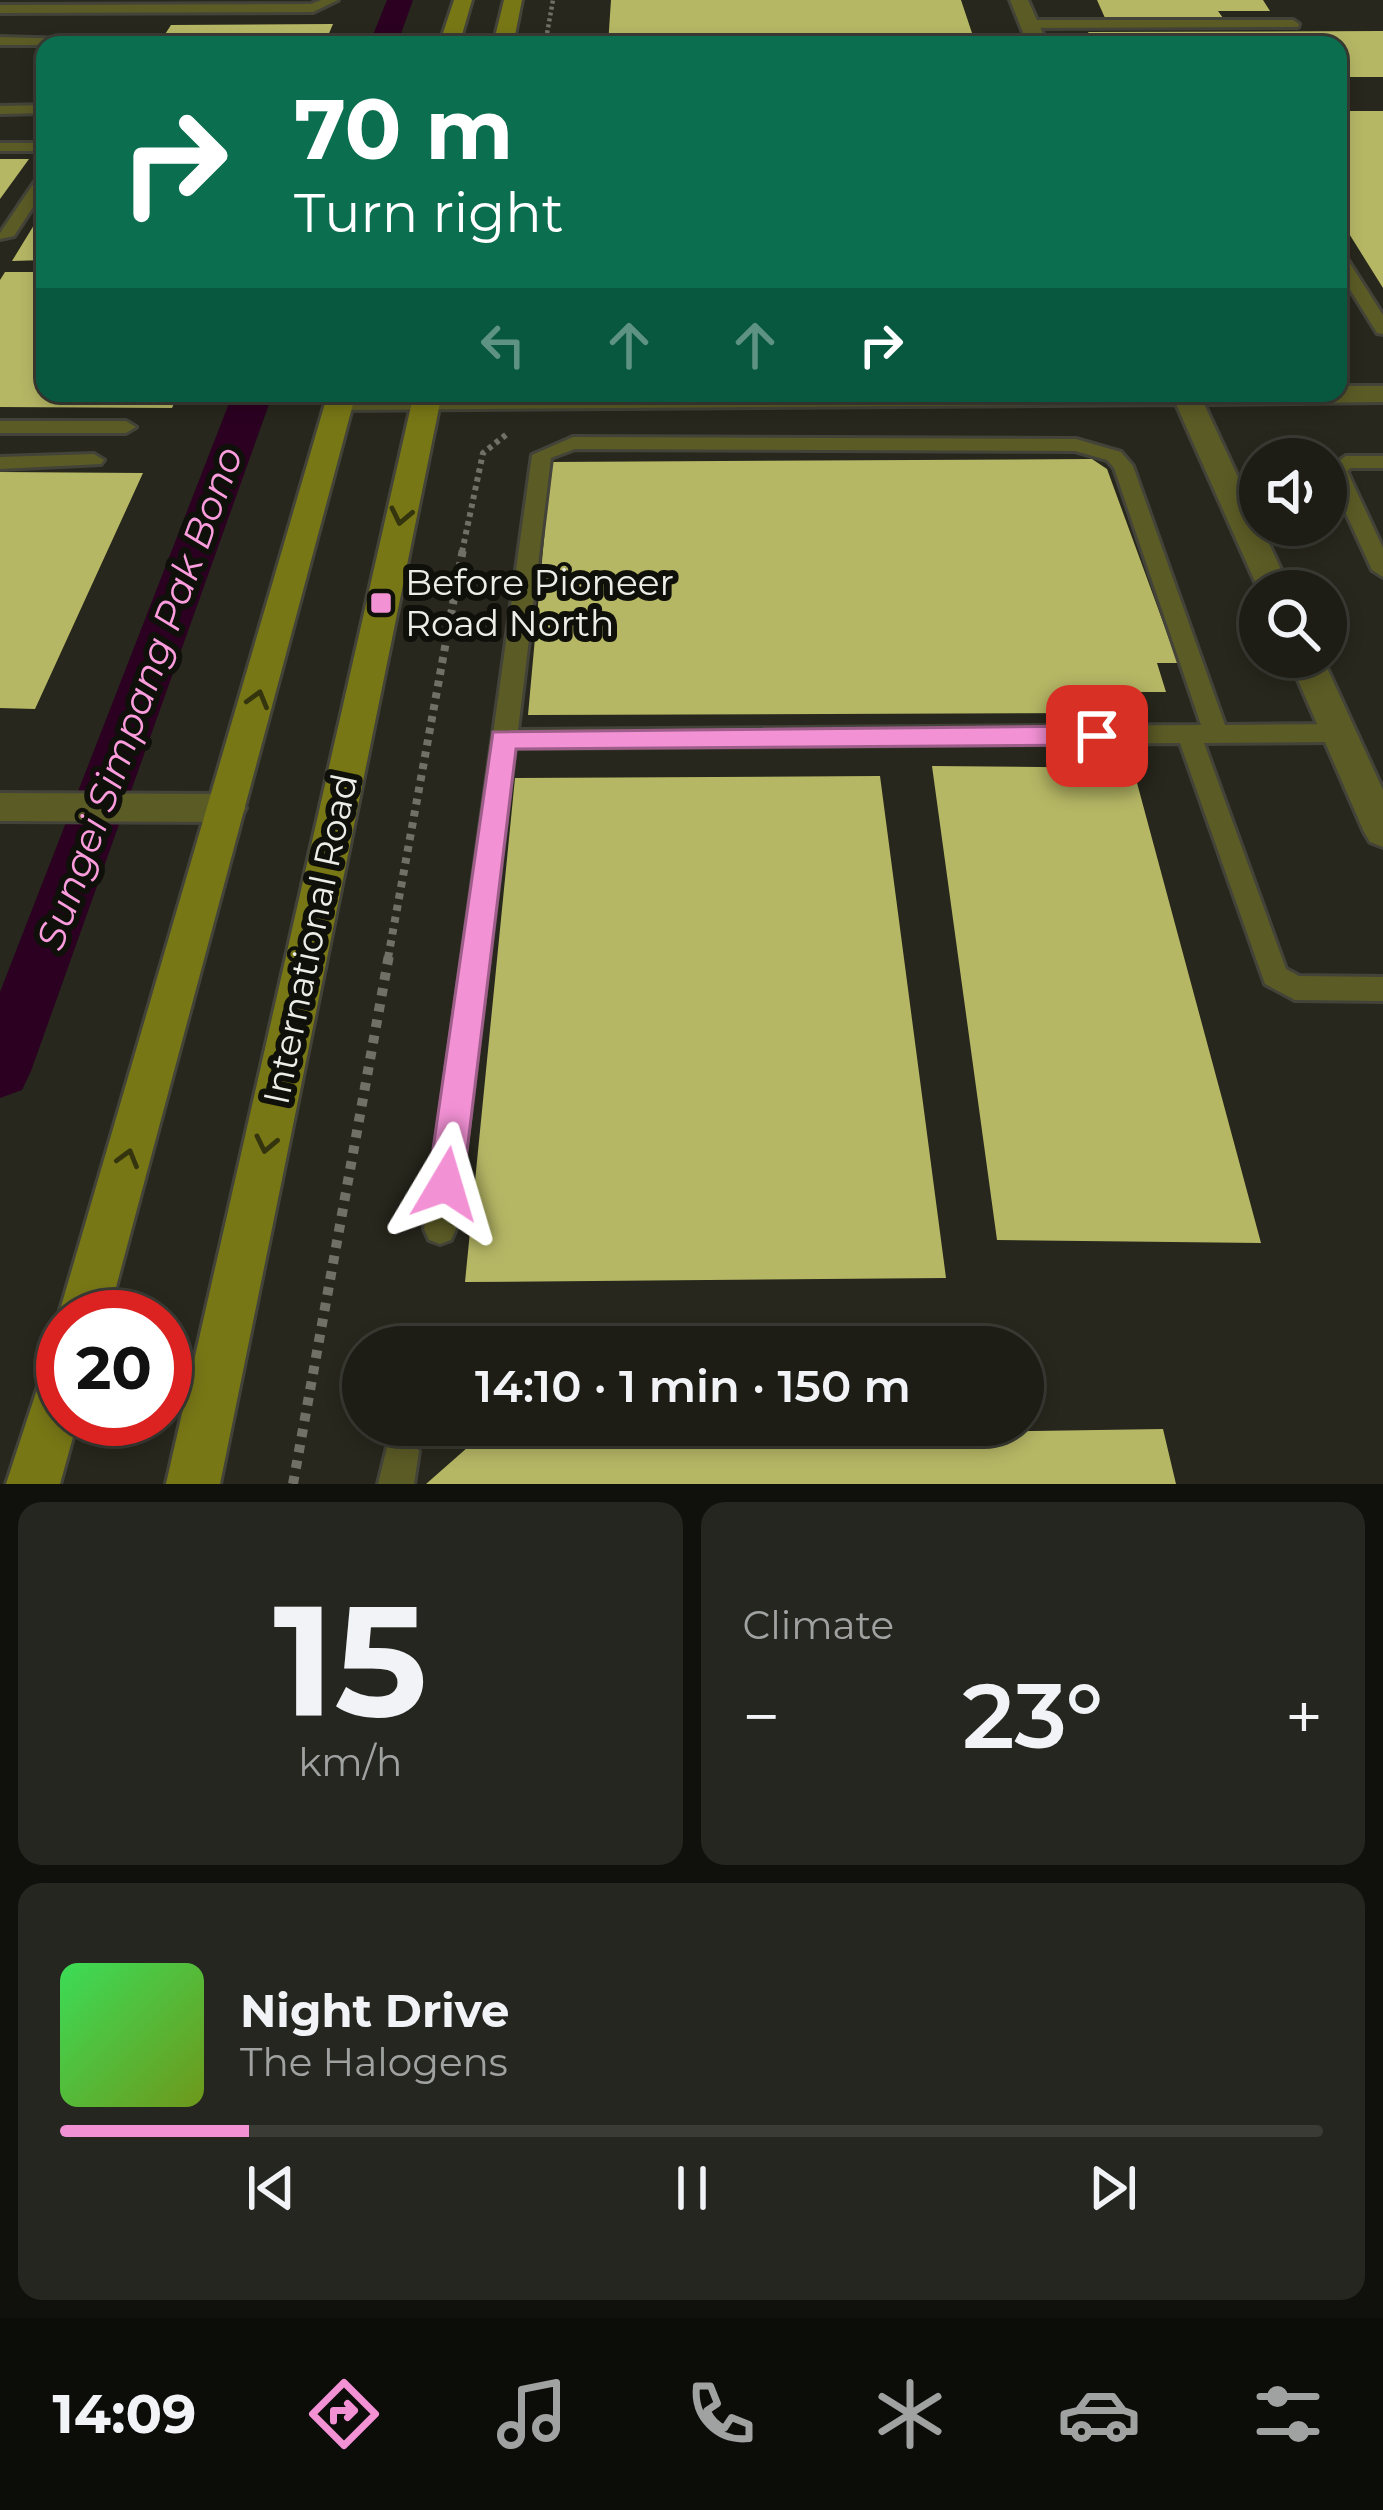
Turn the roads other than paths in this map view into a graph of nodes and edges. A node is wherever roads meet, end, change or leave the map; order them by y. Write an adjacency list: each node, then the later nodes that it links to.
1 (332, 0): 5 (lane)
2 (463, 0): 9 (main road)
3 (513, 0): 10 (main road)
4 (1019, 0): 7 (street)
5 (147, 4): 6 (lane)
6 (0, 9)
7 (1029, 24): 8 (lane); 11 (street)
8 (1293, 24)
9 (452, 36)
10 (505, 36)
11 (1034, 36)
12 (0, 41): 13 (lane)
13 (36, 42)
14 (0, 110): 15 (lane)
15 (36, 110)
16 (36, 147): 17 (lane)
17 (0, 148)
18 (36, 190): 19 (lane)
19 (6, 236)
20 (1347, 271): 21 (lane)
21 (1383, 329)
22 (1347, 394): 23 (street)
23 (1383, 394)
24 (339, 402): 40 (main road, one-way to 24)
25 (426, 402): 47 (main road, International Road, one-way to 47)
26 (1189, 402): 32 (street)
27 (0, 427): 28 (lane)
28 (125, 427)
29 (94, 460): 31 (lane)
30 (1383, 462): 33 (lane)
31 (0, 463)
32 (1266, 570)
33 (1383, 570)
34 (1314, 678): 35 (street)
35 (1339, 733): 36 (lane); 38 (street)
36 (1202, 735): 37 (lane); 37 (lane); 42 (lane)
37 (503, 739): 43 (lane)
38 (1372, 780): 41 (street)
39 (0, 806): 40 (street)
40 (227, 808): 44 (main road, one-way to 40)
41 (1383, 832)
42 (1383, 989)
43 (440, 1229)
44 (91, 1290)
45 (44, 1446): 46 (main road)
46 (33, 1484)
47 (193, 1484)

